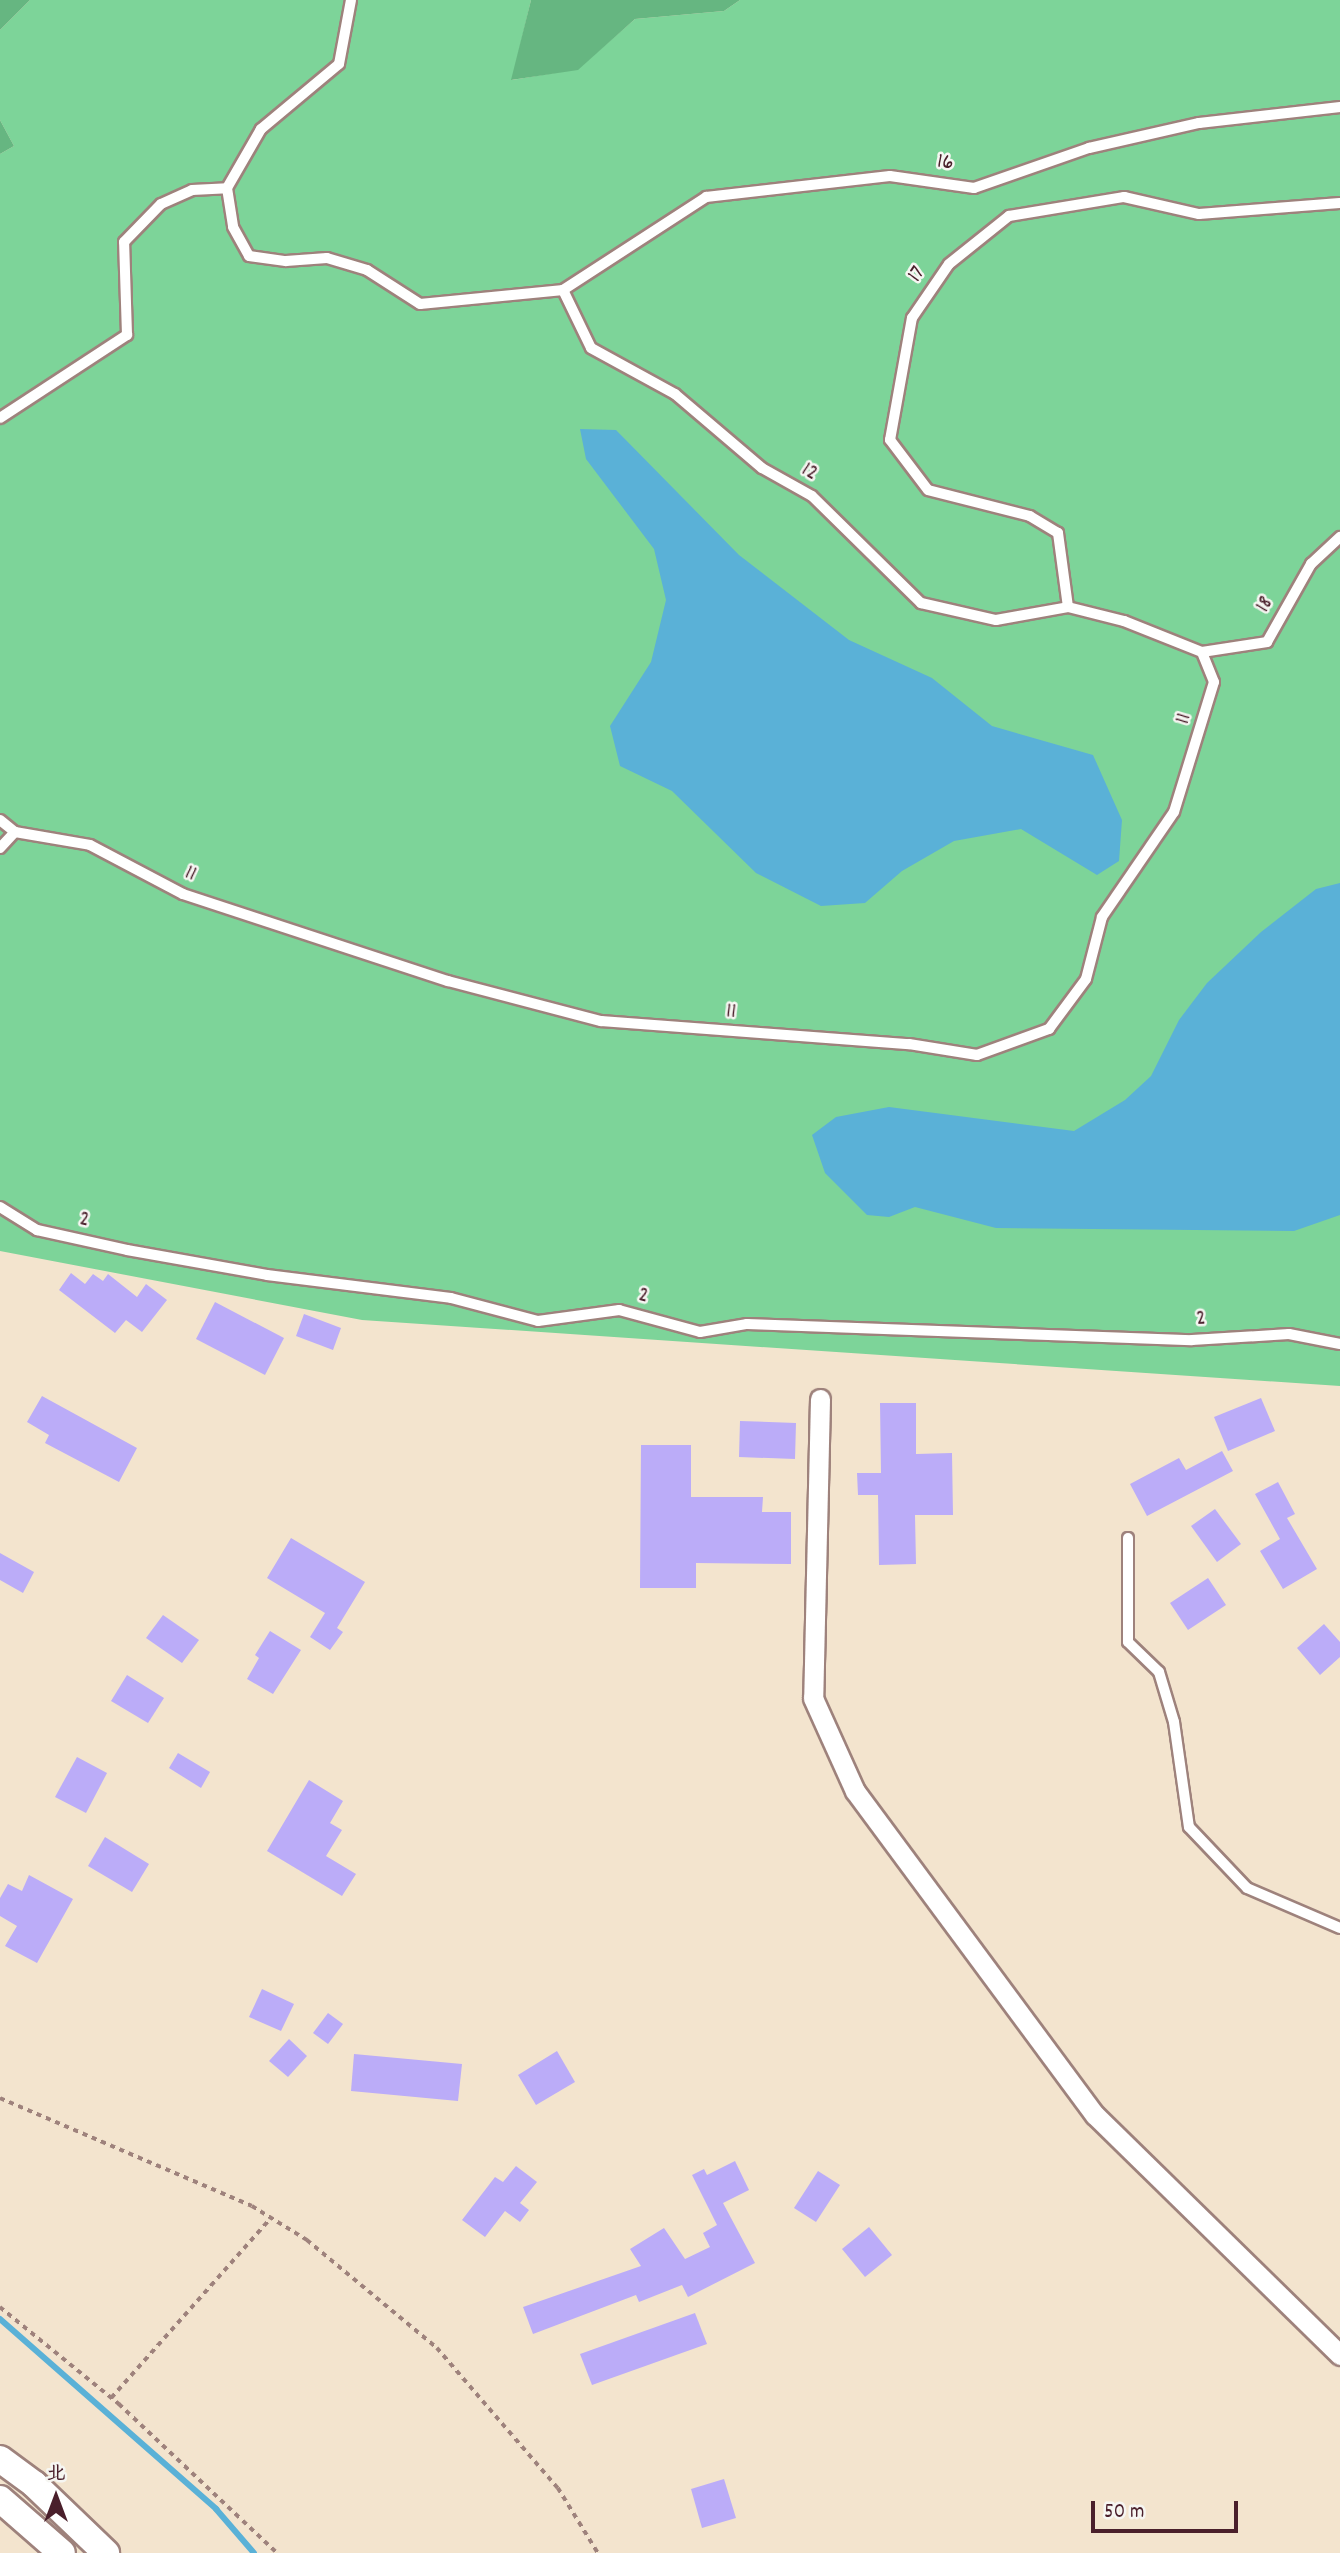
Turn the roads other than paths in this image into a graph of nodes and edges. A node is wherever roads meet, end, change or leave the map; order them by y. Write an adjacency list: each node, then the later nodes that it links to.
1 (351, 0): 3 (lane)
2 (1340, 107): 5 (lane, 16)
3 (227, 188): 5 (lane); 6 (lane)
4 (1340, 203): 8 (lane, 17)
5 (563, 290): 8 (lane, 12)
6 (0, 418)
7 (1340, 537): 9 (lane, 18)
8 (1068, 607): 9 (lane)
9 (1202, 652): 11 (lane, 11)
10 (0, 820): 11 (lane)
11 (15, 832): 12 (lane)
12 (0, 848)
13 (0, 1206): 14 (lane, 2)
14 (1340, 1344)
15 (820, 1399): 18 (street)
16 (1128, 1538): 17 (lane)
17 (1340, 1928)
18 (1340, 2355)
19 (0, 2459): 23 (main road)
20 (0, 2466): 21 (main road)
21 (0, 2483)
22 (0, 2500): 24 (main road)
23 (75, 2523): 24 (main road); 25 (main road)
24 (57, 2548)
25 (106, 2553)

